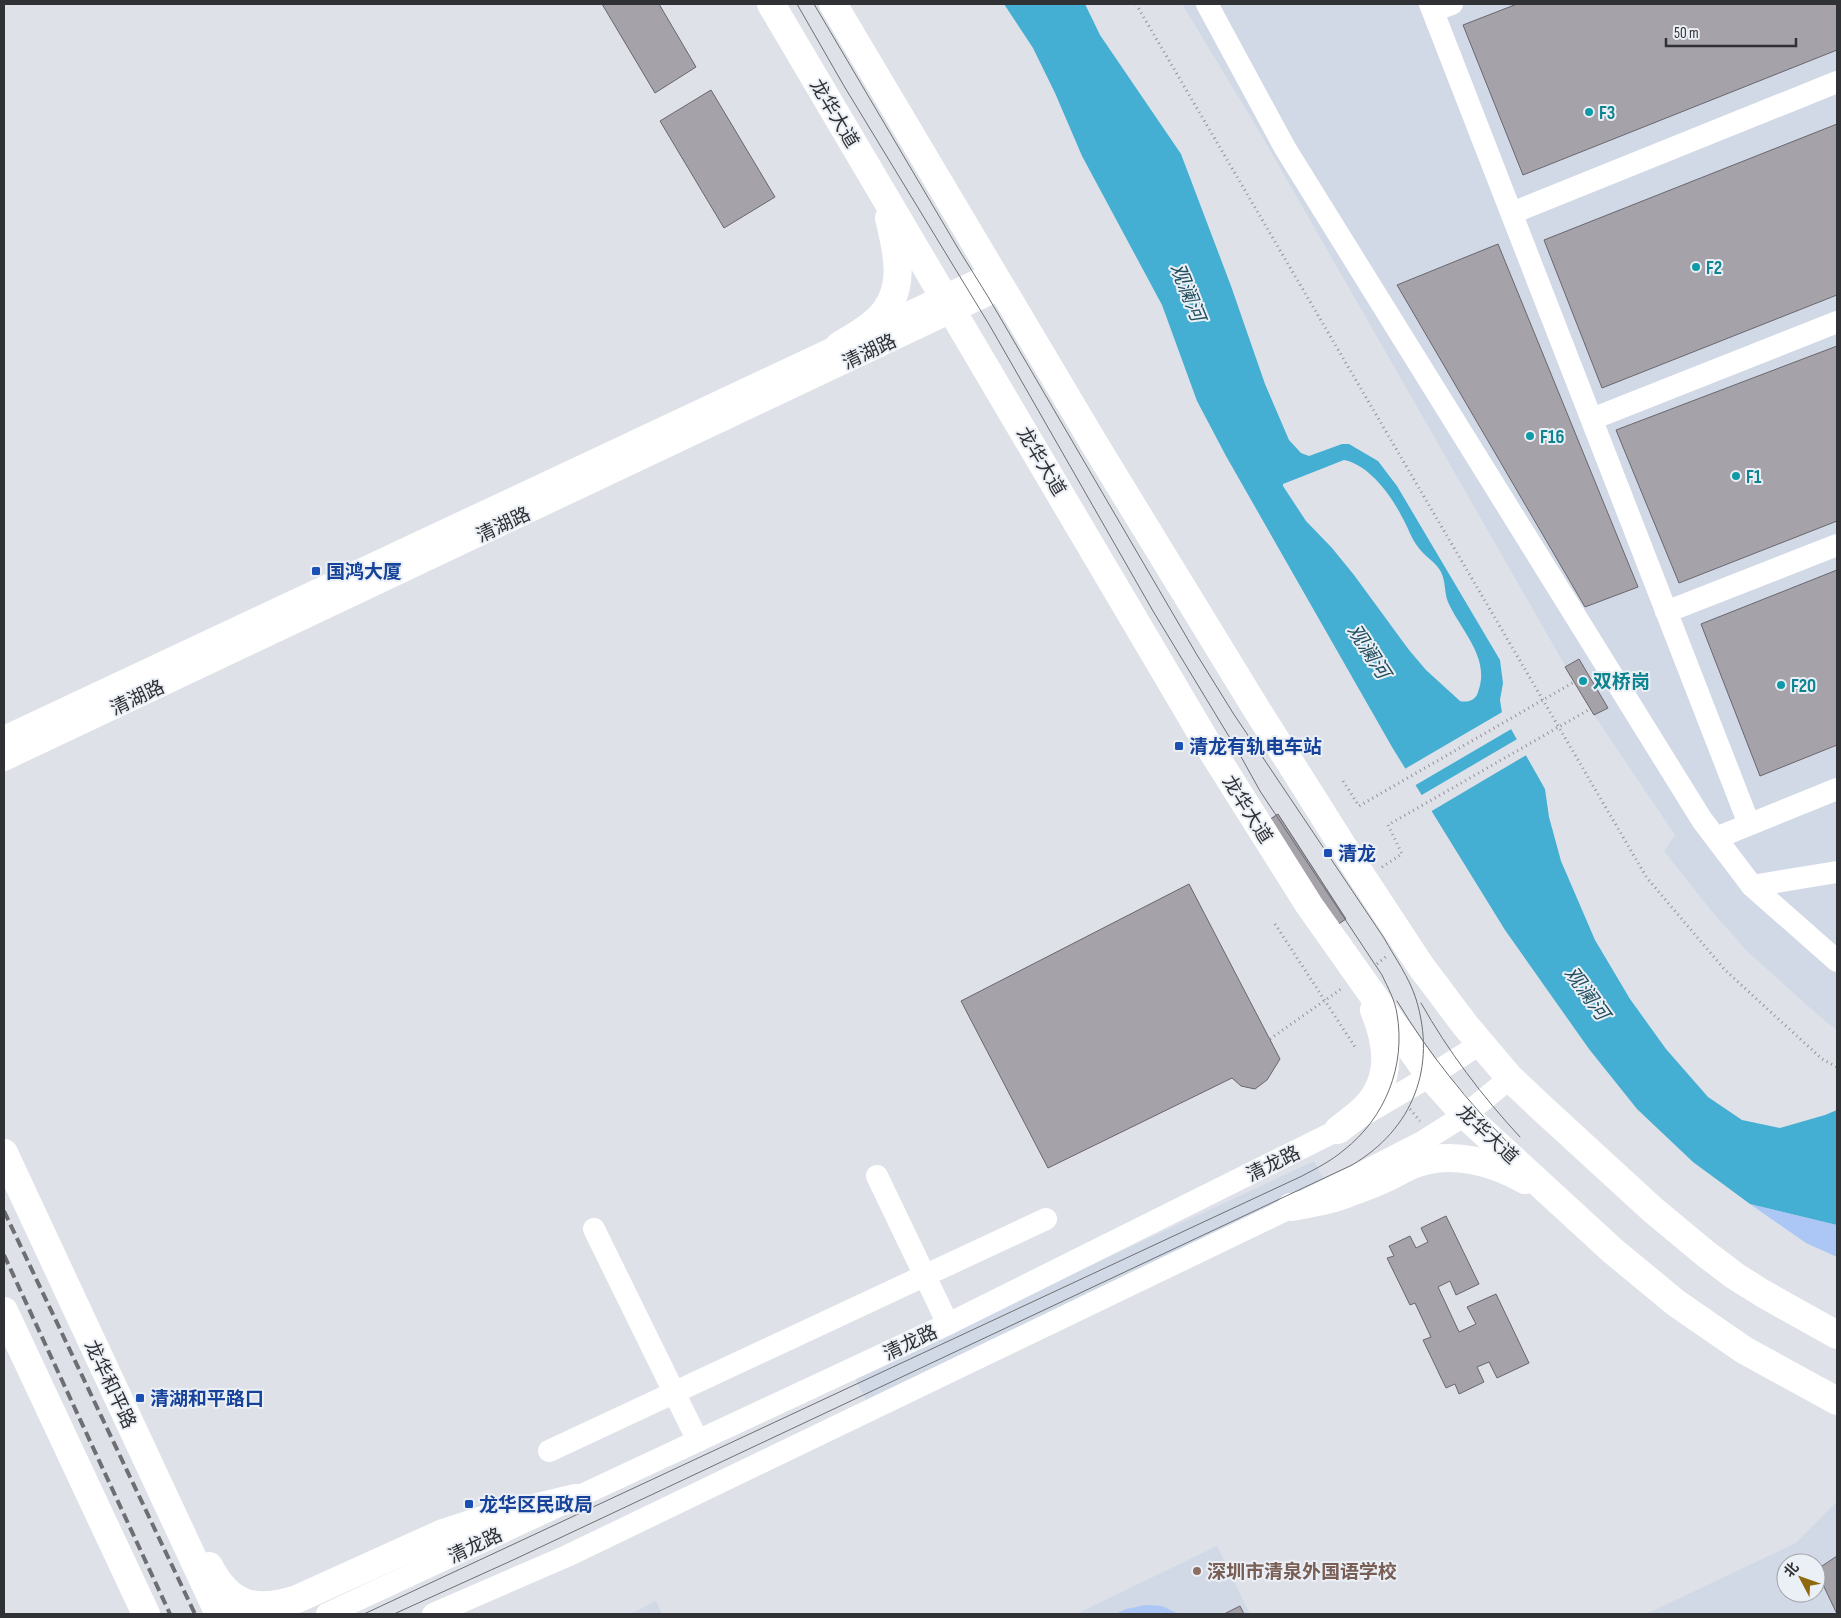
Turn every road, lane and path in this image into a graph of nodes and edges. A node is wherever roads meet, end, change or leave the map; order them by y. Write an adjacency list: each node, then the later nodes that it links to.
1 (771, 4): 7 (main road, 龙华大道)
2 (833, 4): 9 (main road)
3 (1136, 4): 35 (path)
4 (1208, 4): 23 (street)
5 (1438, 6): 8 (street)
6 (1837, 82): 8 (street)
7 (881, 190): 10 (main road, 龙华大道); 12 (main road)
8 (1512, 213): 13 (street)
9 (998, 280): 10 (street, 清湖路); 33 (main road)
10 (949, 304): 12 (street, 清湖路); 19 (street, 清湖路); 30 (main road, 龙华大道)
11 (1837, 322): 13 (street)
12 (839, 346): 18 (street, 清湖路)
13 (1592, 419): 15 (street)
14 (1837, 545): 15 (street)
15 (1666, 612): 22 (street)
16 (1574, 682): 20 (path)
17 (1590, 709): 24 (path)
18 (4, 737)
19 (4, 760)
20 (1343, 781)
21 (1837, 789): 22 (street)
22 (1749, 824): 23 (street)
23 (1716, 838): 26 (street)
24 (1378, 870)
25 (1837, 872): 26 (street)
26 (1752, 886): 29 (street)
27 (1274, 924): 31 (path)
28 (1395, 950): 30 (path)
29 (1837, 961)
30 (1360, 977): 31 (path); 36 (main road, 龙华大道); 39 (main road)
31 (1325, 1000): 32 (path); 34 (path)
32 (1270, 1039)
33 (1480, 1044): 36 (street, 清龙路); 37 (main road)
34 (1355, 1047)
35 (1837, 1067)
36 (1430, 1076): 38 (main road, 龙华大道); 39 (street, 清龙路)
37 (1510, 1078): 38 (street); 49 (main road)
38 (1465, 1115): 42 (main road, 龙华大道); 43 (street)
39 (1338, 1130): 48 (street, 清龙路)
40 (4, 1153): 55 (main road, 龙华和平路)
41 (877, 1176): 46 (street)
42 (1554, 1196): 43 (main road); 51 (main road, 龙华大道)
43 (1291, 1207): 59 (street)
44 (1046, 1219): 46 (street)
45 (594, 1229): 50 (street)
46 (925, 1276): 48 (street); 50 (street)
47 (4, 1311): 56 (main road)
48 (948, 1324): 52 (street, 清龙路)
49 (1837, 1335)
50 (674, 1393): 52 (street); 53 (street)
51 (1837, 1401)
52 (698, 1441): 54 (street, 清龙路)
53 (549, 1451)
54 (576, 1498): 55 (main road); 58 (street, 清龙路)
55 (167, 1504): 57 (main road, 龙华和平路)
56 (146, 1614)
57 (220, 1614)
58 (327, 1614)
59 (432, 1614)

